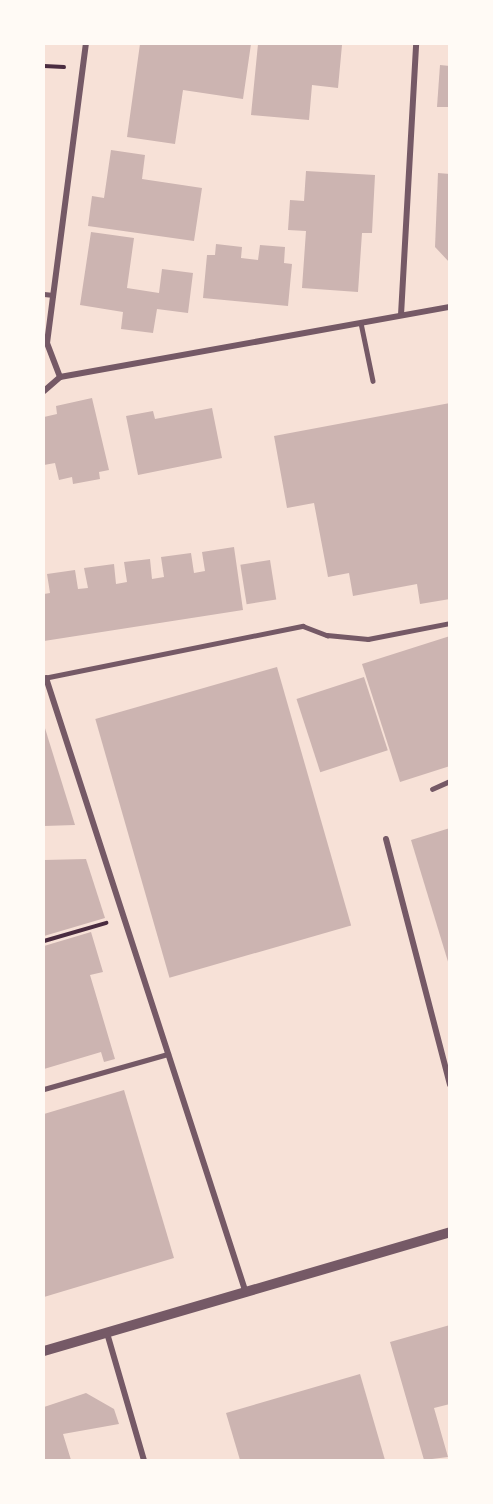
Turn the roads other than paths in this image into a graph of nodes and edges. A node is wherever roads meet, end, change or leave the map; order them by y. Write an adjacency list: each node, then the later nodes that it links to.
1 (86, 44): 4 (street)
2 (416, 44): 6 (street)
3 (44, 294): 4 (lane)
4 (53, 295): 8 (street)
5 (450, 307): 6 (street)
6 (401, 315): 7 (street)
7 (361, 323): 8 (street); 9 (lane)
8 (60, 377): 10 (street)
9 (373, 381)
10 (44, 391)
11 (450, 623): 12 (lane)
12 (45, 678): 16 (street)
13 (450, 781): 14 (lane)
14 (432, 789)
15 (386, 839): 17 (street)
16 (168, 1054): 18 (lane); 20 (street)
17 (450, 1085)
18 (44, 1089)
19 (450, 1232): 20 (street)
20 (246, 1293): 21 (street)
21 (107, 1333): 22 (street); 23 (street)
22 (44, 1351)
23 (144, 1461)

